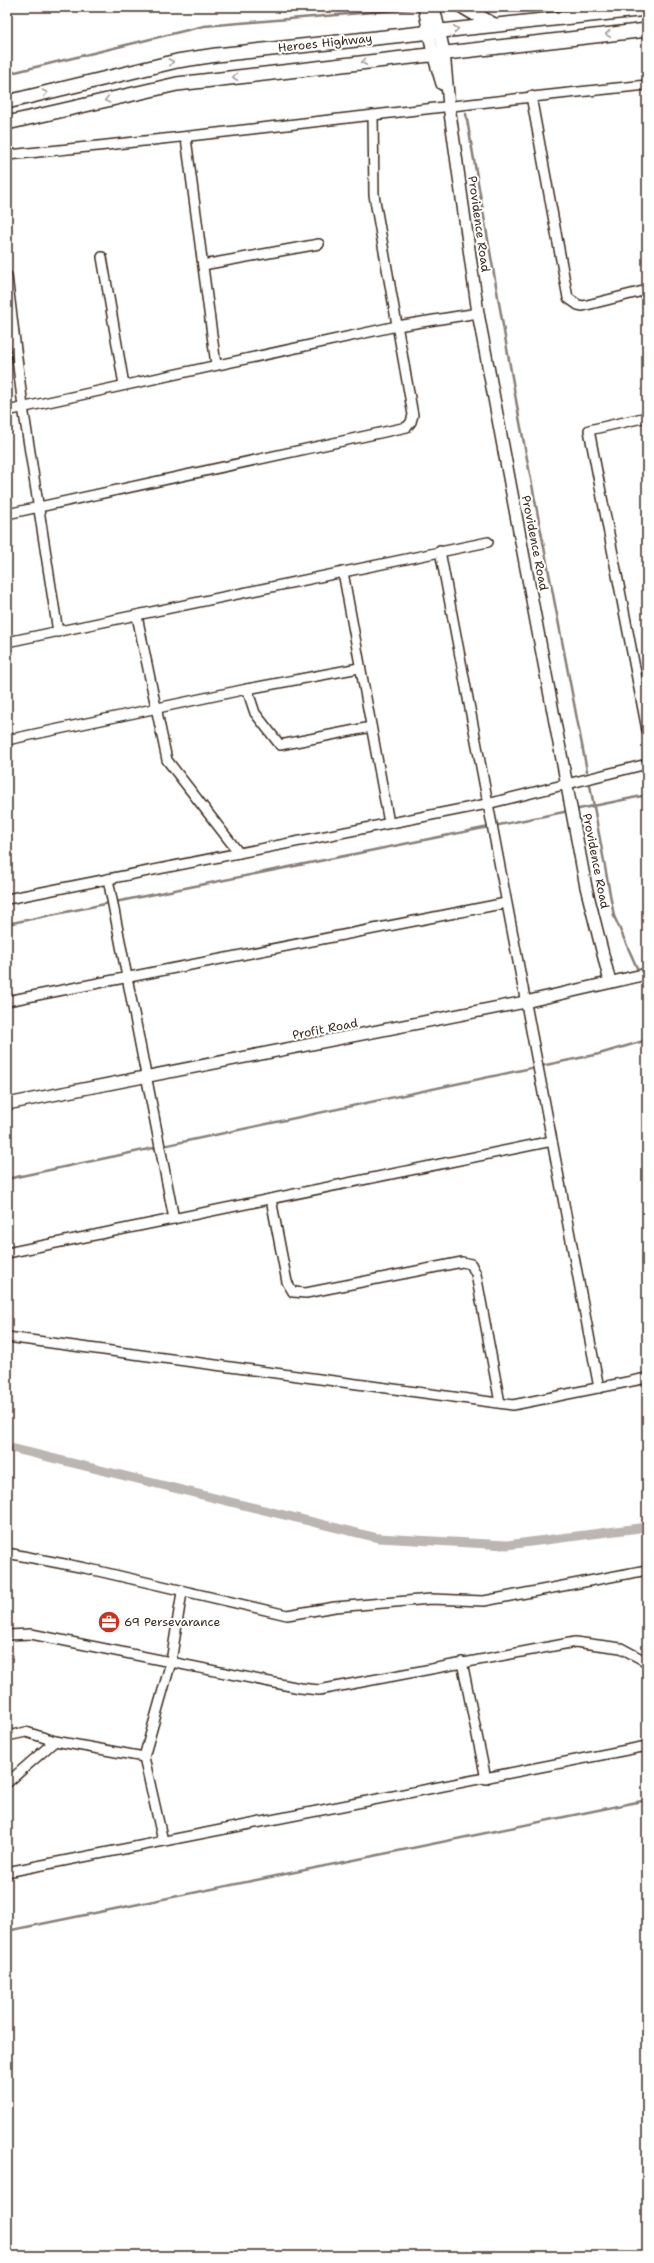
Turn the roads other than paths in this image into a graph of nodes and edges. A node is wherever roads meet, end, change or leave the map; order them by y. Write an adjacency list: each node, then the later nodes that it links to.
1 (424, 7): 7 (street, Providence Road)
2 (434, 7): 7 (street, Providence Road)
3 (463, 7): 5 (main road)
4 (647, 8): 5 (main road, Heroes Highway)
5 (494, 25): 7 (main road, Heroes Highway, one-way to 5)
6 (647, 30): 8 (main road, Heroes Highway, one-way to 8)
7 (428, 32): 8 (street, Providence Road); 11 (main road, Heroes Highway, one-way to 7)
8 (439, 53): 12 (street, Providence Road); 14 (main road, Heroes Highway, one-way to 14)
9 (647, 85): 10 (street)
10 (531, 96): 12 (street); 21 (street)
11 (7, 102)
12 (449, 106): 13 (street); 22 (street, Providence Road)
13 (373, 116): 15 (street); 23 (street)
14 (7, 123)
15 (186, 138): 16 (street); 19 (street)
16 (7, 155)
17 (319, 244): 19 (street)
18 (102, 258): 25 (street)
19 (203, 266): 24 (street)
20 (7, 276): 26 (street)
21 (647, 290)
22 (478, 313): 23 (street); 44 (street, Providence Road)
23 (397, 326): 24 (street); 29 (street)
24 (216, 365): 25 (street)
25 (124, 385): 26 (street)
26 (23, 407): 27 (street); 29 (street)
27 (7, 411)
28 (647, 417): 41 (street)
29 (39, 507): 30 (street); 35 (street)
30 (7, 514)
31 (488, 542): 32 (street)
32 (440, 552): 33 (street); 45 (street)
33 (343, 572): 34 (street); 37 (street)
34 (137, 616): 35 (street); 39 (street)
35 (58, 632): 36 (street)
36 (7, 642)
37 (359, 668): 38 (street); 40 (street)
38 (247, 688): 39 (street); 40 (street)
39 (155, 710): 42 (street); 47 (street)
40 (371, 727): 46 (street)
41 (647, 730)
42 (7, 740)
43 (647, 764): 44 (street)
44 (568, 783): 45 (street); 53 (street, Providence Road)
45 (487, 804): 46 (street); 50 (street)
46 (389, 823): 47 (street)
47 (239, 853): 48 (street)
48 (108, 879): 49 (street); 52 (street)
49 (7, 899)
50 (506, 903): 52 (street); 55 (street)
51 (647, 974): 53 (street, Profit Road)
52 (127, 978): 54 (street); 56 (street)
53 (610, 982): 55 (street, Profit Road)
54 (7, 1000)
55 (525, 1002): 56 (street, Profit Road); 58 (street)
56 (145, 1077): 57 (street, Profit Road); 60 (street)
57 (7, 1104)
58 (552, 1141): 59 (street); 64 (street)
59 (271, 1199): 60 (street); 65 (street)
60 (174, 1219): 61 (street)
61 (7, 1253)
62 (7, 1337): 65 (street)
63 (647, 1378): 64 (street)
64 (599, 1388): 65 (street)
65 (500, 1403)
66 (7, 1553): 68 (street)
67 (647, 1570): 68 (street)
68 (182, 1592): 70 (street)
69 (7, 1635): 70 (street)
70 (171, 1662): 71 (street); 76 (street)
71 (462, 1662): 72 (street); 77 (street)
72 (647, 1662)
73 (7, 1736): 74 (street)
74 (55, 1741): 76 (street); 78 (street)
75 (647, 1746): 77 (street)
76 (144, 1757): 79 (street)
77 (486, 1779): 79 (street)
78 (7, 1783)
79 (163, 1841): 80 (street)
80 (7, 1872)

